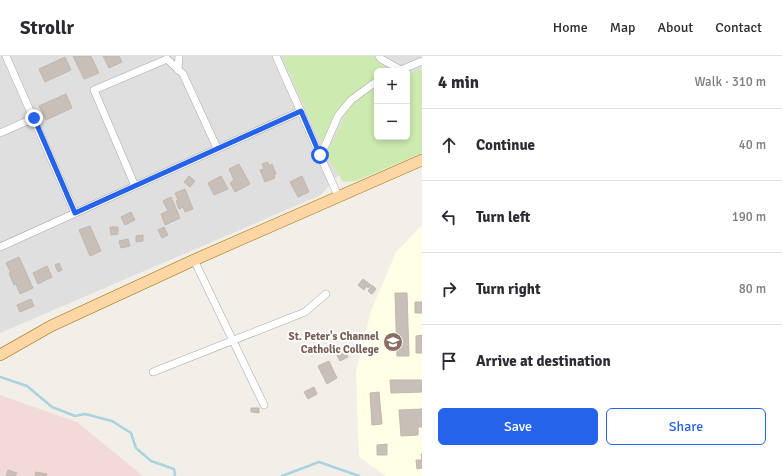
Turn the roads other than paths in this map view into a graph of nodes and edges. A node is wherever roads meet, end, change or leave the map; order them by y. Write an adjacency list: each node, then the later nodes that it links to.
1 (6, 56): 11 (street)
2 (179, 56): 8 (street)
3 (276, 56): 10 (street)
4 (379, 56): 6 (street)
5 (422, 61): 7 (street)
6 (397, 68)
7 (405, 68)
8 (178, 70): 13 (street); 16 (street)
9 (374, 83): 14 (street)
10 (301, 111): 13 (street); 14 (street)
11 (34, 118): 12 (street); 18 (street)
12 (0, 133)
13 (217, 148): 16 (street)
14 (320, 155): 17 (street)
15 (422, 160): 17 (main road)
16 (135, 186): 18 (street)
17 (339, 198): 20 (main road)
18 (75, 213): 19 (street)
19 (0, 247)
20 (194, 260): 22 (street); 23 (main road)
21 (326, 294): 22 (street)
22 (233, 340): 24 (street); 25 (street)
23 (0, 355)
24 (154, 372)
25 (264, 405)

